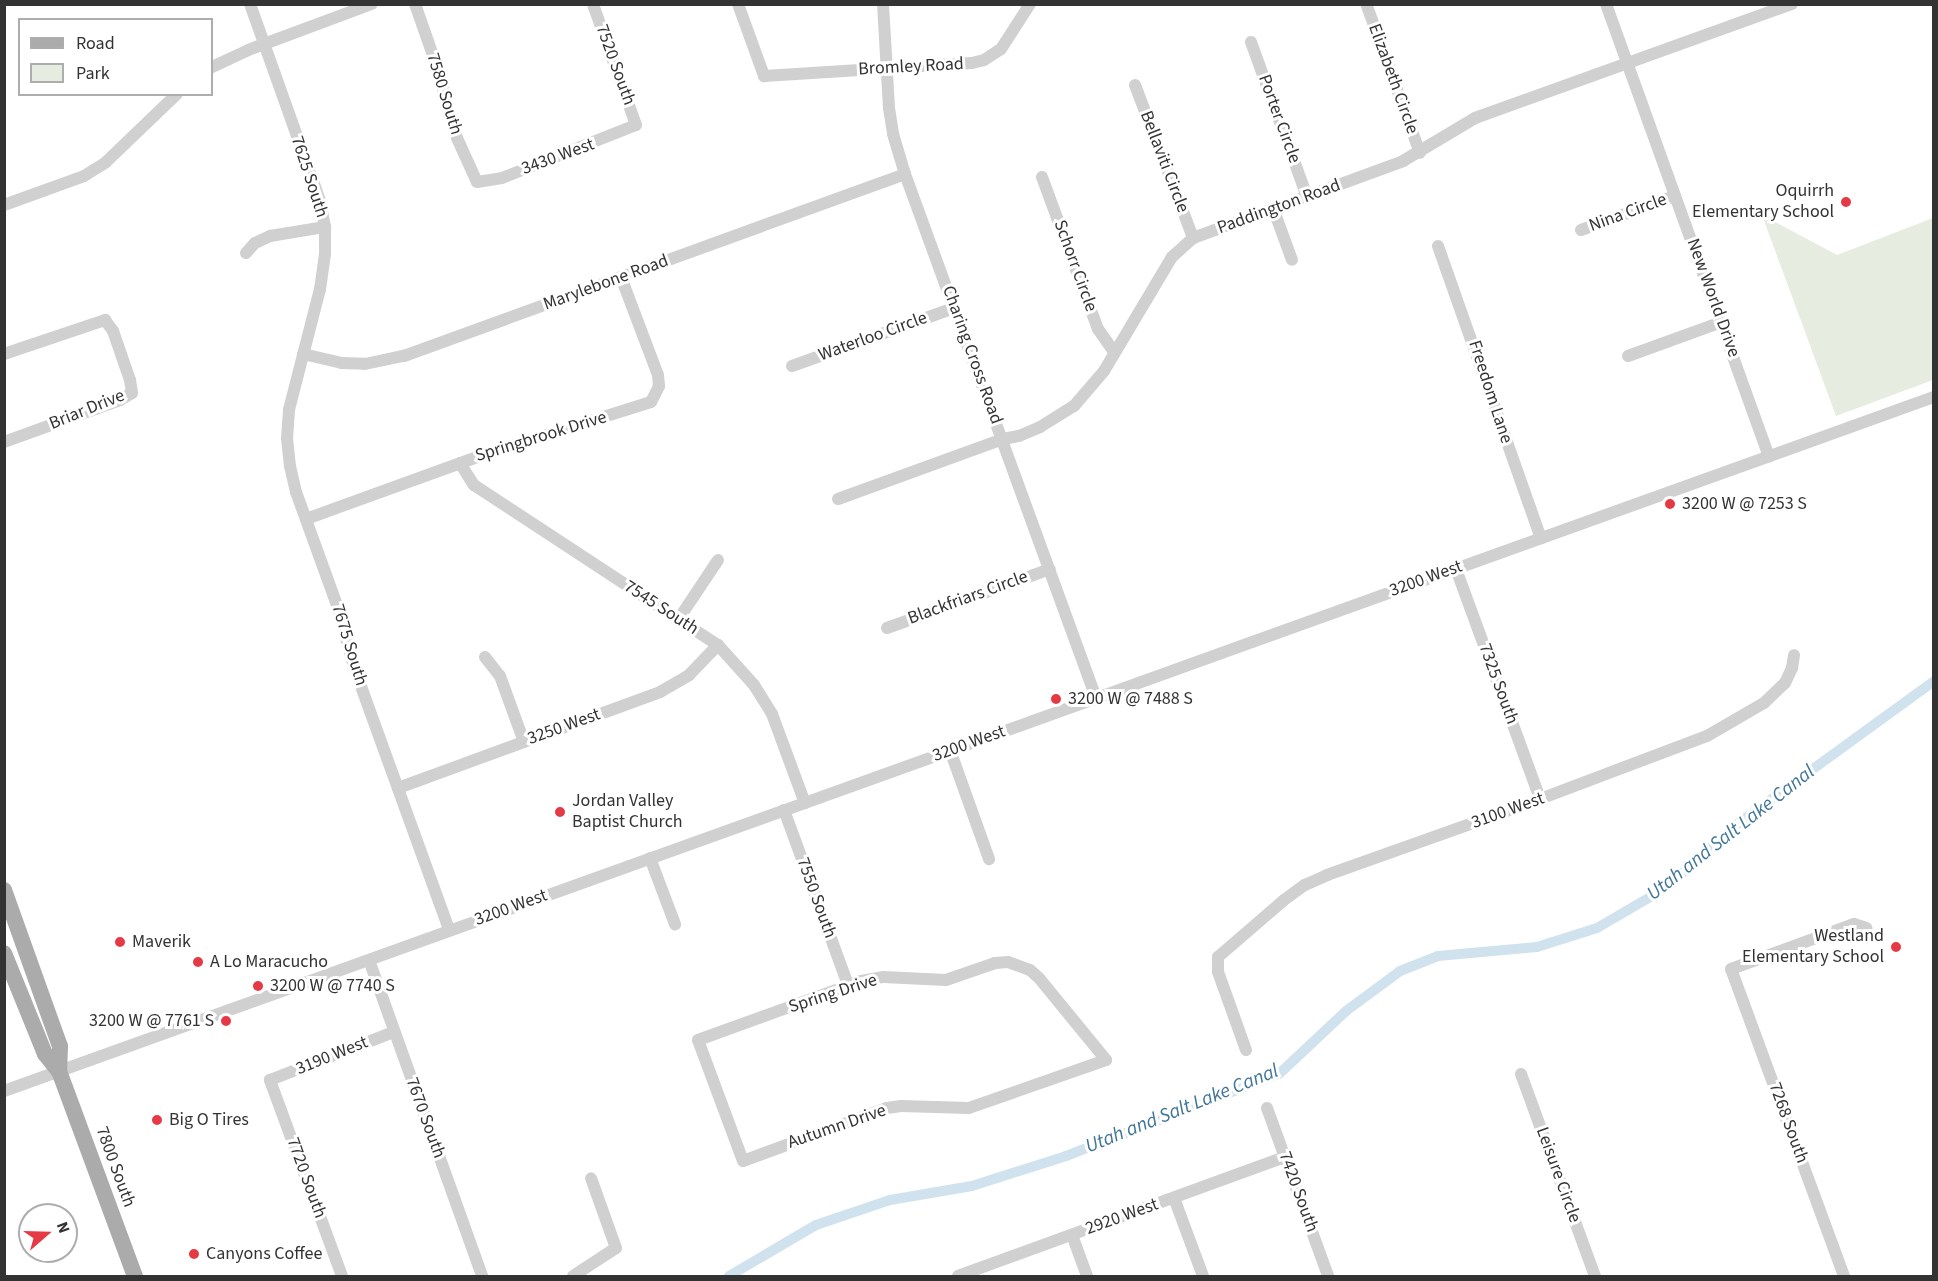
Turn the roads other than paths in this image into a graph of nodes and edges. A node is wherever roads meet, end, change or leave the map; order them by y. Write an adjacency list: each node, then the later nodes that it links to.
1 (250, 4): 13 (street, 7625 South)
2 (372, 4): 13 (street)
3 (415, 4): 23 (street, 7580 South)
4 (593, 4): 19 (street, 7520 South)
5 (738, 4): 16 (street, Bromley Road)
6 (883, 4): 16 (street, Charing Cross Road)
7 (1030, 4): 16 (street, Bromley Road)
8 (1606, 4): 14 (street, New World Drive)
9 (1792, 4): 11 (street, Paddington Road)
10 (1367, 6): 20 (street, Elizabeth Circle)
11 (1762, 9): 14 (street, Paddington Road)
12 (1251, 42): 25 (street, Porter Circle)
13 (263, 45): 15 (street); 28 (street, 7625 South)
14 (1628, 63): 20 (street, Paddington Road); 24 (street, New World Drive)
15 (213, 67)
16 (887, 68): 21 (street, Charing Cross Road)
17 (1135, 86): 30 (street, Bellaviti Circle)
18 (175, 96): 26 (street)
19 (636, 125): 23 (street, 3430 West)
20 (1420, 153): 25 (street, Paddington Road)
21 (905, 174): 34 (street, Marylebone Road); 35 (street, Charing Cross Road)
22 (1042, 177): 37 (street, Schorr Circle)
23 (477, 183)
24 (1675, 196): 29 (street, Nina Circle); 36 (street, New World Drive)
25 (1306, 197): 27 (street, Paddington Road)
26 (5, 203)
27 (1273, 208): 30 (street, Paddington Road); 33 (street)
28 (325, 227): 32 (street); 39 (street, 7625 South)
29 (1581, 230)
30 (1193, 238): 37 (street, Paddington Road)
31 (1438, 246): 49 (street, Freedom Lane)
32 (246, 253)
33 (1292, 260)
34 (621, 277): 39 (street, Marylebone Road); 46 (street, Springbrook Drive)
35 (954, 308): 41 (street, Waterloo Circle); 43 (street, Charing Cross Road)
36 (1722, 322): 40 (street); 45 (street, New World Drive)
37 (1115, 352): 43 (street, Paddington Road)
38 (4, 354): 44 (street, Briar Drive)
39 (303, 354): 48 (street, 7675 South)
40 (1628, 356)
41 (792, 366)
42 (1934, 398): 45 (street, 3200 West)
43 (1003, 439): 47 (street, Paddington Road); 51 (street, Charing Cross Road)
44 (4, 442)
45 (1769, 456): 49 (street, 3200 West)
46 (460, 463): 48 (street, Springbrook Drive); 53 (street, 7545 South)
47 (838, 499)
48 (306, 519): 61 (street, 7675 South)
49 (1541, 538): 52 (street, 3200 West)
50 (718, 560): 53 (street)
51 (1050, 569): 54 (street, Blackfriars Circle); 58 (street, Charing Cross Road)
52 (1456, 569): 58 (street, 3200 West); 62 (street, 7325 South)
53 (678, 620): 55 (street, 7545 South)
54 (887, 628)
55 (718, 645): 59 (street, 3250 West); 63 (street, 7545 South)
56 (1794, 655): 62 (street, 3100 West)
57 (485, 657): 59 (street)
58 (1096, 698): 60 (street, 3200 West)
59 (524, 742): 61 (street, 3250 West)
60 (950, 750): 63 (street, 3200 West); 66 (street)
61 (398, 788): 70 (street, 7675 South)
62 (1540, 799): 75 (street, 3100 West)
63 (805, 803): 64 (street, 3200 West)
64 (784, 810): 65 (street, 3200 West); 73 (street, 7550 South)
65 (650, 858): 68 (street); 70 (street, 3200 West)
66 (989, 859)
67 (4, 890): 77 (main road, 7800 South)
68 (675, 924)
69 (1866, 928): 96 (street, 7268 South)
70 (449, 930): 72 (street, 3200 West)
71 (4, 953): 77 (main road, 7800 South)
72 (369, 960): 74 (street, 7670 South); 77 (street, 3200 West)
73 (848, 986): 76 (street, Spring Drive); 83 (street, Spring Drive)
74 (394, 1032): 79 (street, 3190 West); 89 (street, 7670 South)
75 (1246, 1050)
76 (1106, 1060): 83 (street, Autumn Drive)
77 (59, 1071): 80 (street, 3200 West); 87 (main road, 7800 South)
78 (1521, 1074): 95 (street, Leisure Circle)
79 (270, 1080): 88 (street, 7720 South)
80 (4, 1092)
81 (1267, 1108): 82 (street, 7420 South)
82 (1285, 1157): 85 (street, 2920 West); 94 (street, 7420 South)
83 (743, 1161)
84 (591, 1178): 90 (street)
85 (1174, 1198): 86 (street, 2920 West); 93 (street)
86 (1072, 1235): 91 (street, 2920 West); 92 (street)
87 (135, 1276)
88 (342, 1276)
89 (482, 1276)
90 (573, 1276)
91 (963, 1276)
92 (1087, 1276)
93 (1203, 1276)
94 (1328, 1276)
95 (1595, 1276)
96 (1844, 1276)

